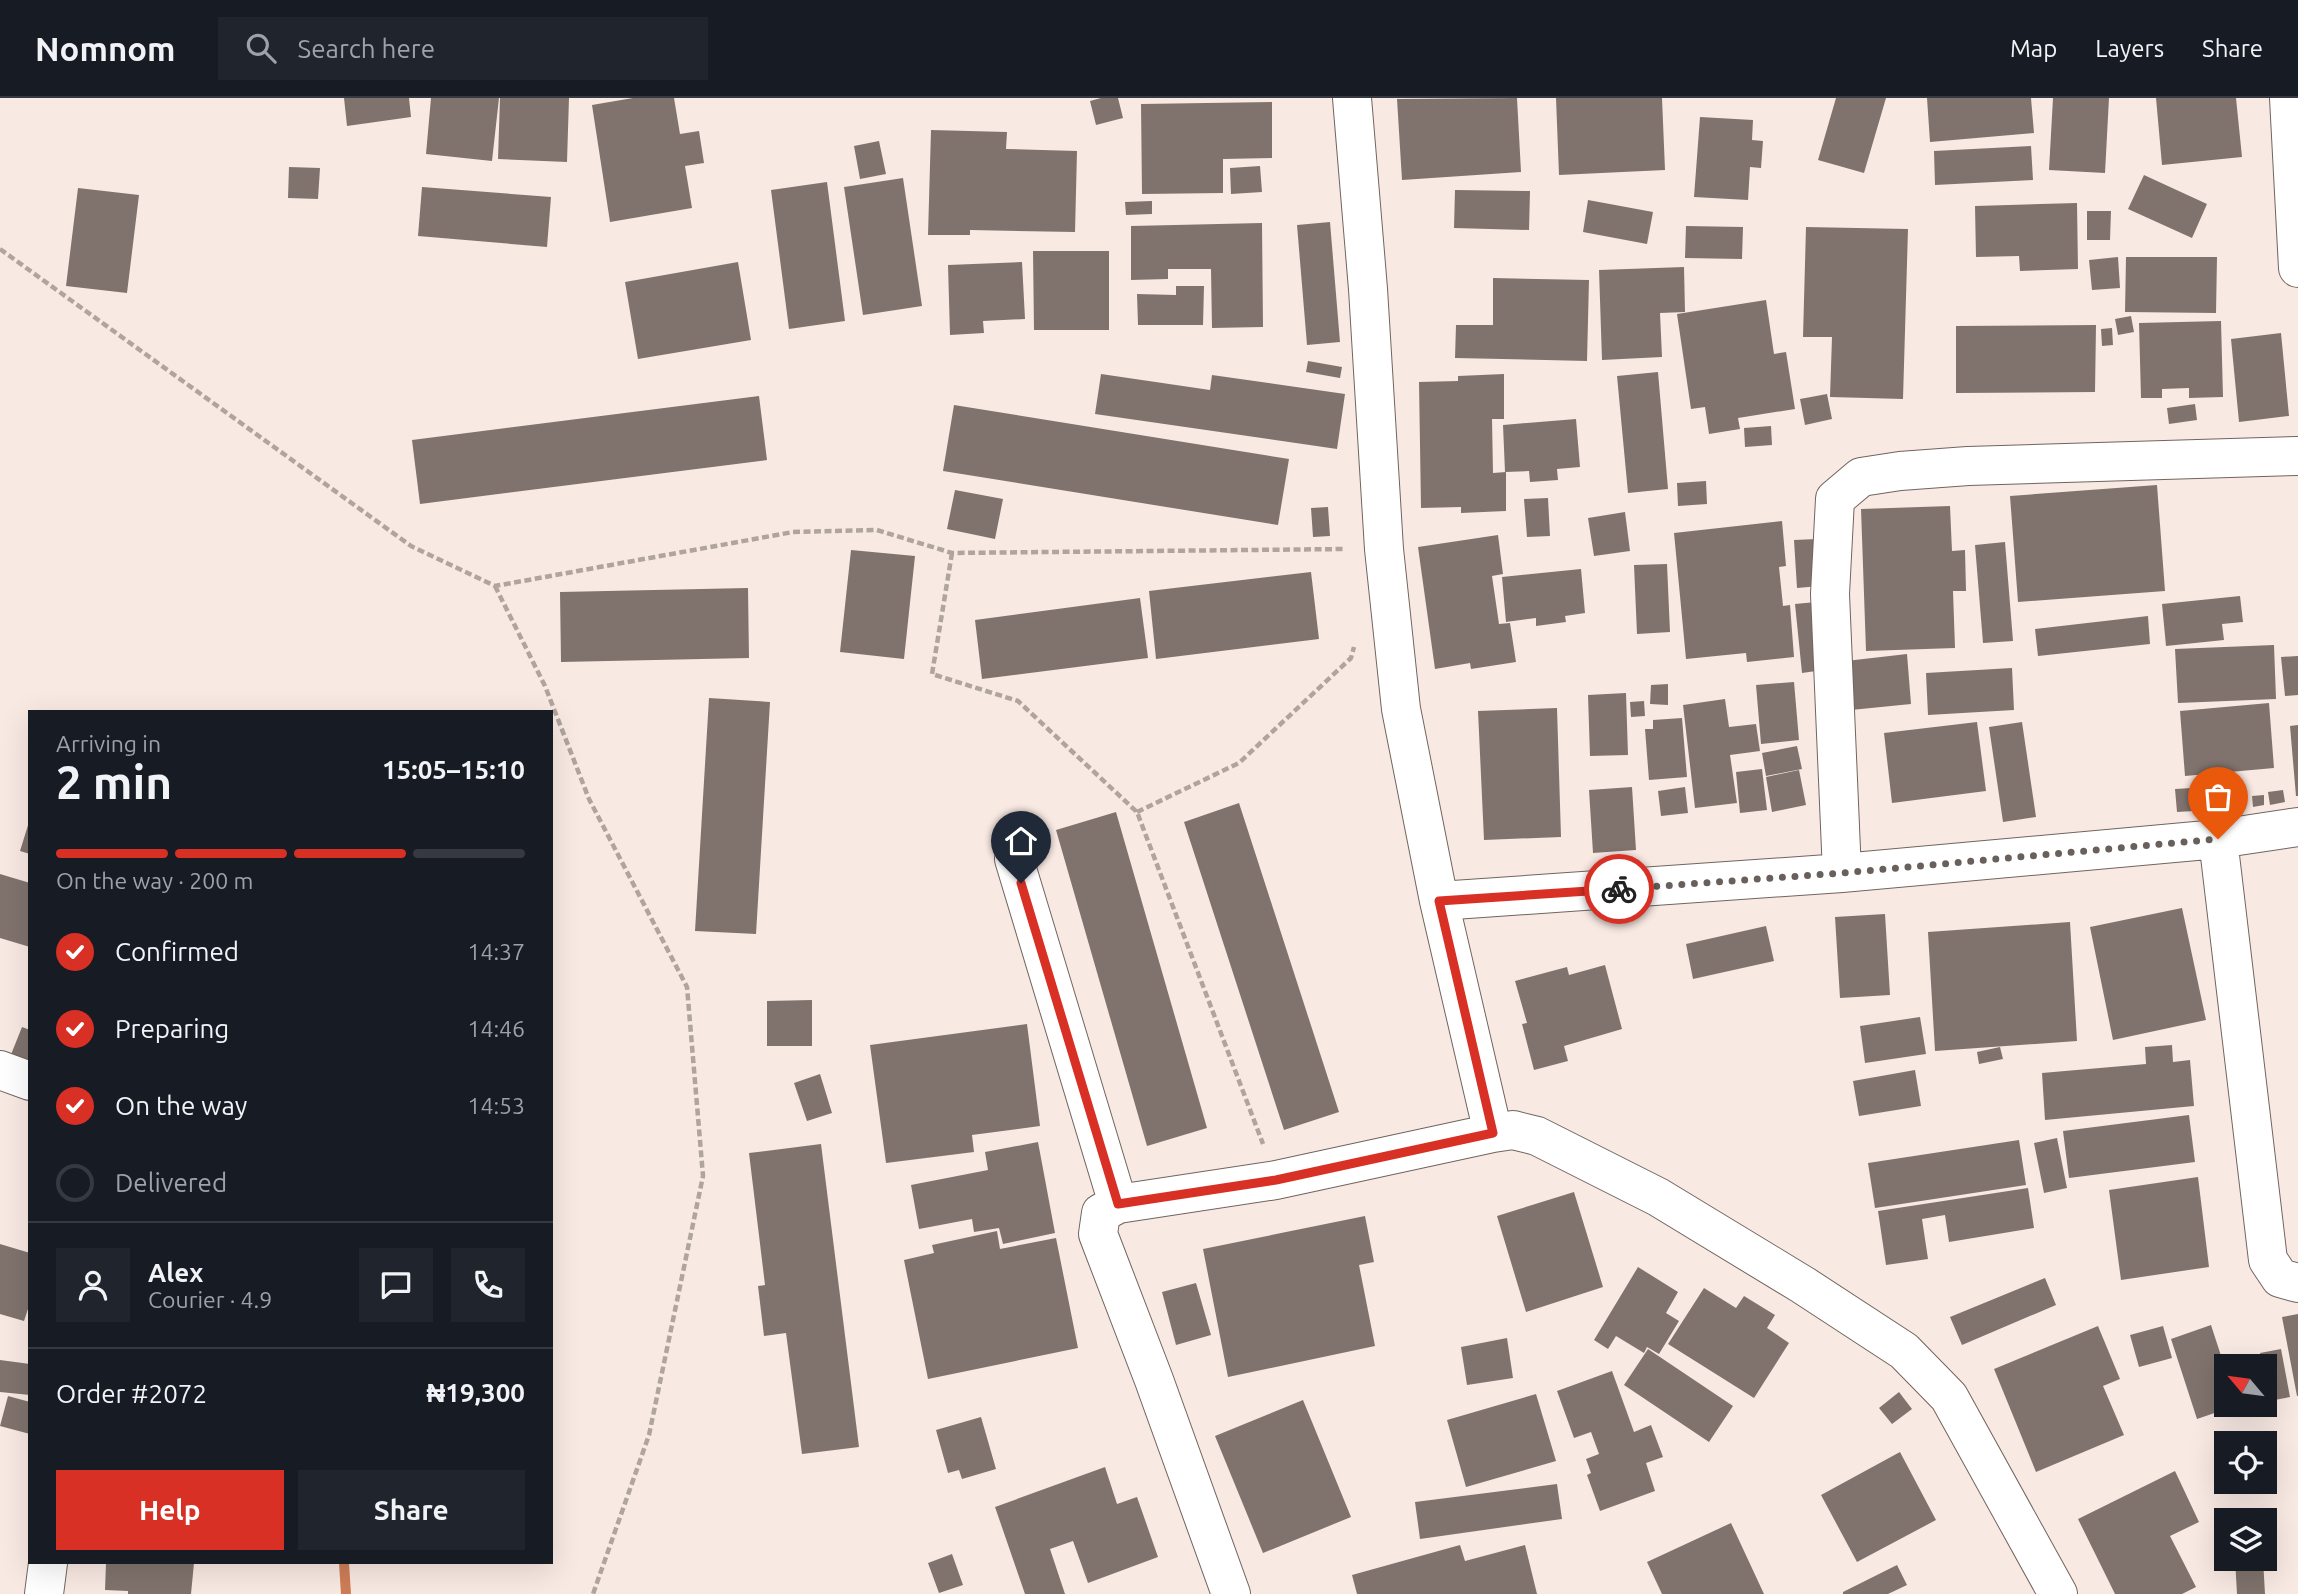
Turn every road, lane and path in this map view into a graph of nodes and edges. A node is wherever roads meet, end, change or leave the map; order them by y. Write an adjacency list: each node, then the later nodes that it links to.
1 (1352, 98): 6 (street)
2 (2289, 98): 4 (street)
3 (0, 249): 8 (path)
4 (2298, 268)
5 (2298, 456): 14 (street)
6 (1384, 549): 7 (path); 15 (street)
7 (952, 552): 8 (path); 10 (path)
8 (495, 586): 24 (path)
9 (1354, 646): 10 (path)
10 (1137, 812): 19 (path)
11 (2298, 827): 12 (street)
12 (2218, 839): 14 (street); 21 (street)
13 (1014, 859): 20 (street)
14 (1842, 873): 15 (street)
15 (1439, 901): 18 (street)
16 (0, 1070): 17 (street)
17 (28, 1080)
18 (1493, 1133): 19 (street); 26 (street)
19 (1276, 1180): 20 (street)
20 (1118, 1204): 25 (street)
21 (2298, 1283)
22 (48, 1564): 23 (street)
23 (44, 1594)
24 (593, 1594)
25 (1231, 1594)
26 (2058, 1594)

